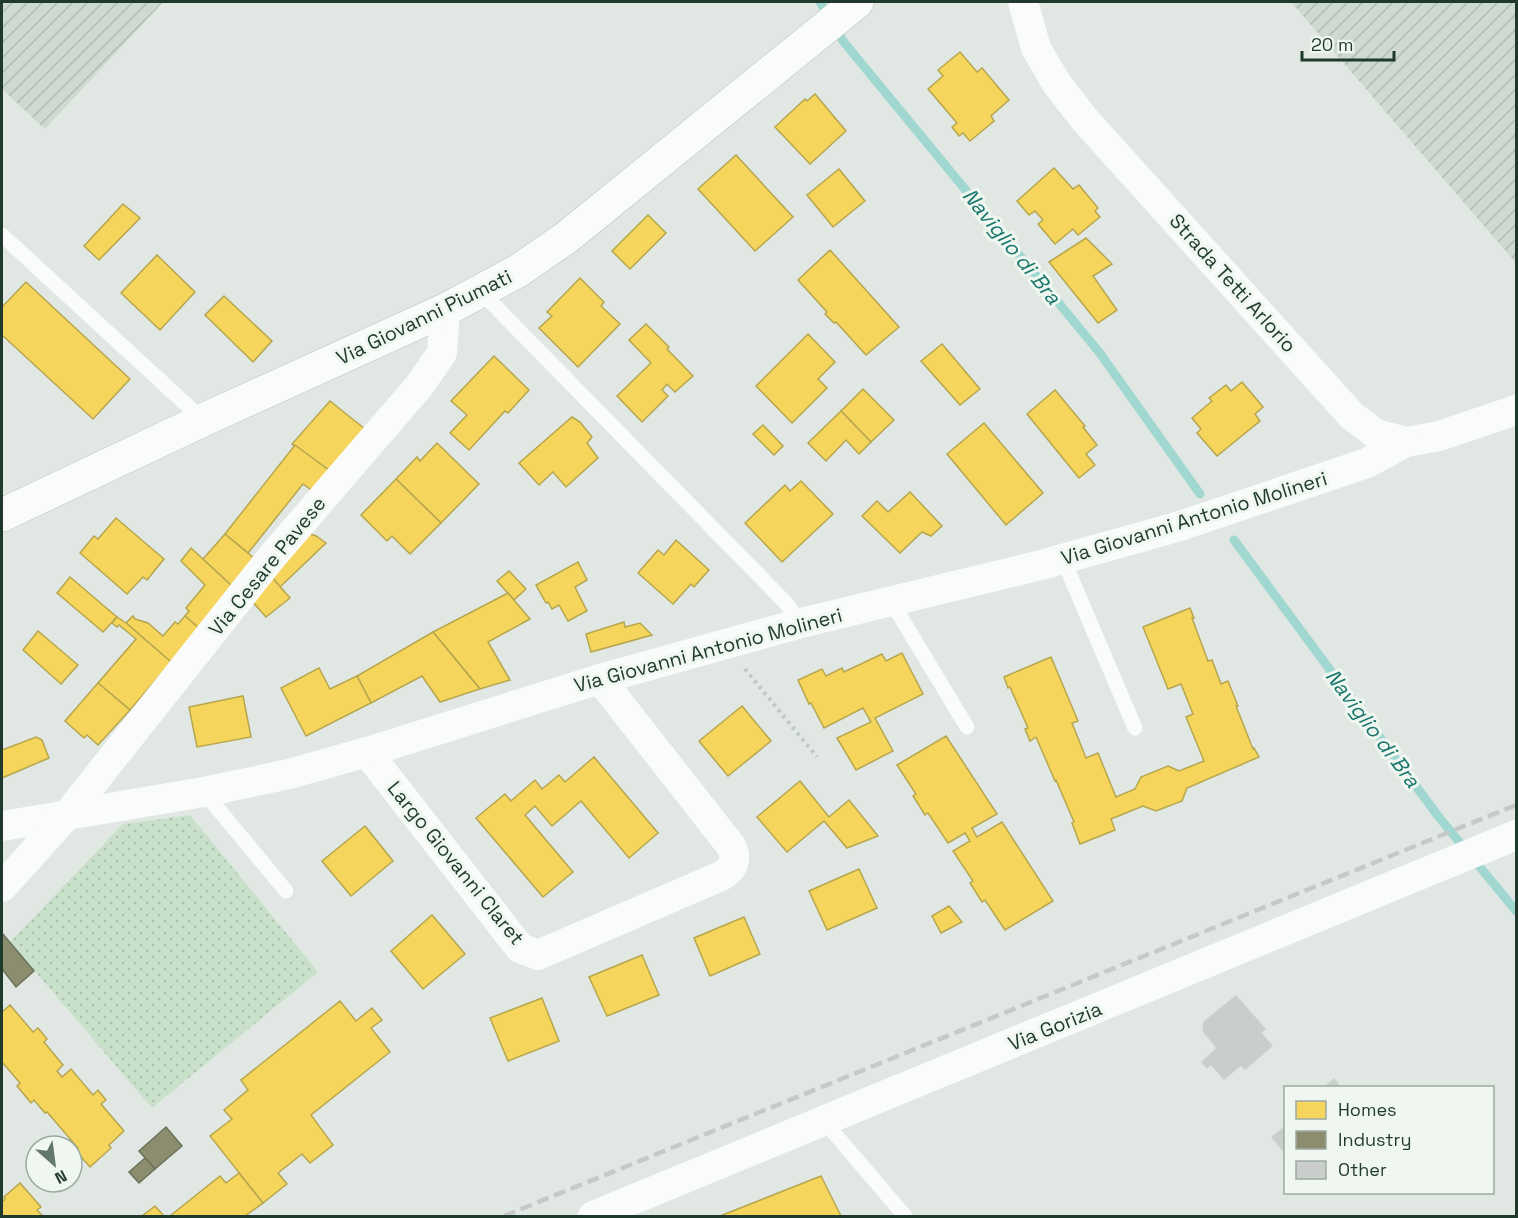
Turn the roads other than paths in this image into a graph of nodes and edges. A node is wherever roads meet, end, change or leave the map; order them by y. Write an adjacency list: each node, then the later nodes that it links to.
1 (1023, 2): 8 (street, Strada Tetti Arlorio)
2 (852, 6): 4 (street, Via Giovanni Piumati)
3 (2, 235): 7 (lane)
4 (481, 292): 5 (street, Via Giovanni Piumati); 12 (lane)
5 (445, 310): 7 (street, Via Giovanni Piumati); 18 (street, Via Cesare Pavese)
6 (1516, 410): 8 (street, Strada Tetti Arlorio)
7 (203, 420): 9 (street, Via Giovanni Piumati)
8 (1406, 442): 10 (street, Via Giovanni Antonio Molineri)
9 (2, 515)
10 (1063, 559): 11 (street, Via Giovanni Antonio Molineri); 15 (lane)
11 (891, 601): 12 (street, Via Giovanni Antonio Molineri); 14 (lane)
12 (801, 623): 13 (street, Via Giovanni Antonio Molineri)
13 (600, 679): 16 (street, Via Giovanni Antonio Molineri); 16 (street, Largo Giovanni Claret)
14 (967, 727)
15 (1136, 728)
16 (367, 752): 17 (street, Via Giovanni Antonio Molineri)
17 (204, 792): 18 (street, Via Giovanni Antonio Molineri); 22 (lane)
18 (68, 814): 19 (street, Via Giovanni Antonio Molineri); 21 (street, Via Cesare Pavese)
19 (2, 826)
20 (1516, 835): 23 (street, Via Gorizia)
21 (2, 887)
22 (285, 891)
23 (824, 1120): 24 (street, Via Gorizia); 25 (lane)
24 (593, 1216)
25 (905, 1216)

